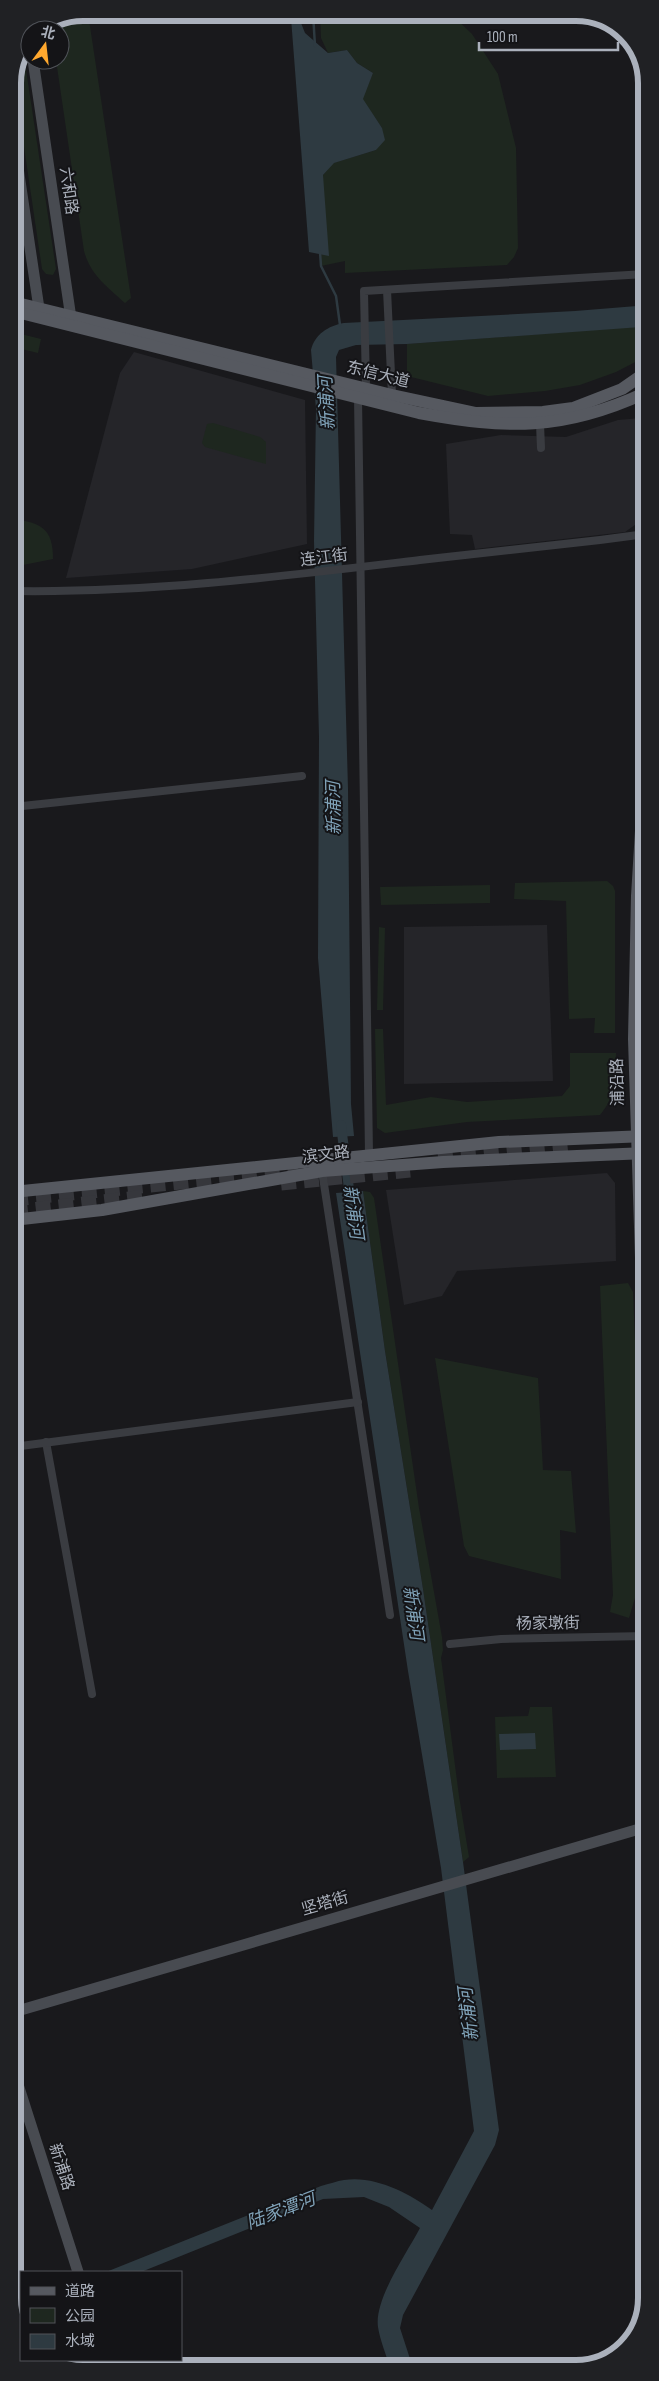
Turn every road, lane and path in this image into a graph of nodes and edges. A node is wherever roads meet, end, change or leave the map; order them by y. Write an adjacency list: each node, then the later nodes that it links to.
1 (34, 70): 8 (street, 六和路)
2 (21, 194): 7 (street)
3 (638, 274): 4 (street)
4 (387, 290): 10 (street); 11 (street)
5 (21, 305): 7 (main road, 东信大道)
6 (21, 312): 7 (main road, 东信大道)
7 (39, 313): 8 (main road, 东信大道)
8 (71, 321): 10 (main road, 东信大道)
9 (638, 378): 11 (main road, 东信大道)
10 (362, 393): 11 (main road, 东信大道); 13 (main road, 东信大道); 16 (street)
11 (392, 395)
12 (638, 395): 13 (main road, 东信大道)
13 (540, 424): 14 (street)
14 (542, 448)
15 (638, 535): 16 (street, 连江街)
16 (357, 568): 17 (street, 连江街); 24 (street)
17 (21, 591)
18 (302, 776): 19 (street)
19 (21, 806)
20 (638, 880): 21 (main road, 浦沿路)
21 (638, 1094)
22 (638, 1136): 24 (main road, 滨文路)
23 (638, 1153): 25 (main road, 滨文路)
24 (368, 1154): 25 (main road, 滨文路)
25 (322, 1165): 26 (main road, 滨文路); 27 (main road, 滨文路); 28 (street)
26 (21, 1191)
27 (21, 1219)
28 (358, 1402): 29 (street); 31 (street)
29 (46, 1442): 30 (street); 34 (street)
30 (21, 1446)
31 (390, 1615)
32 (638, 1636): 33 (street, 杨家墩街)
33 (450, 1644)
34 (92, 1694)
35 (638, 1830): 36 (street, 坚塔街)
36 (21, 2010)
37 (21, 2094): 38 (street, 新浦路)
38 (78, 2271)

